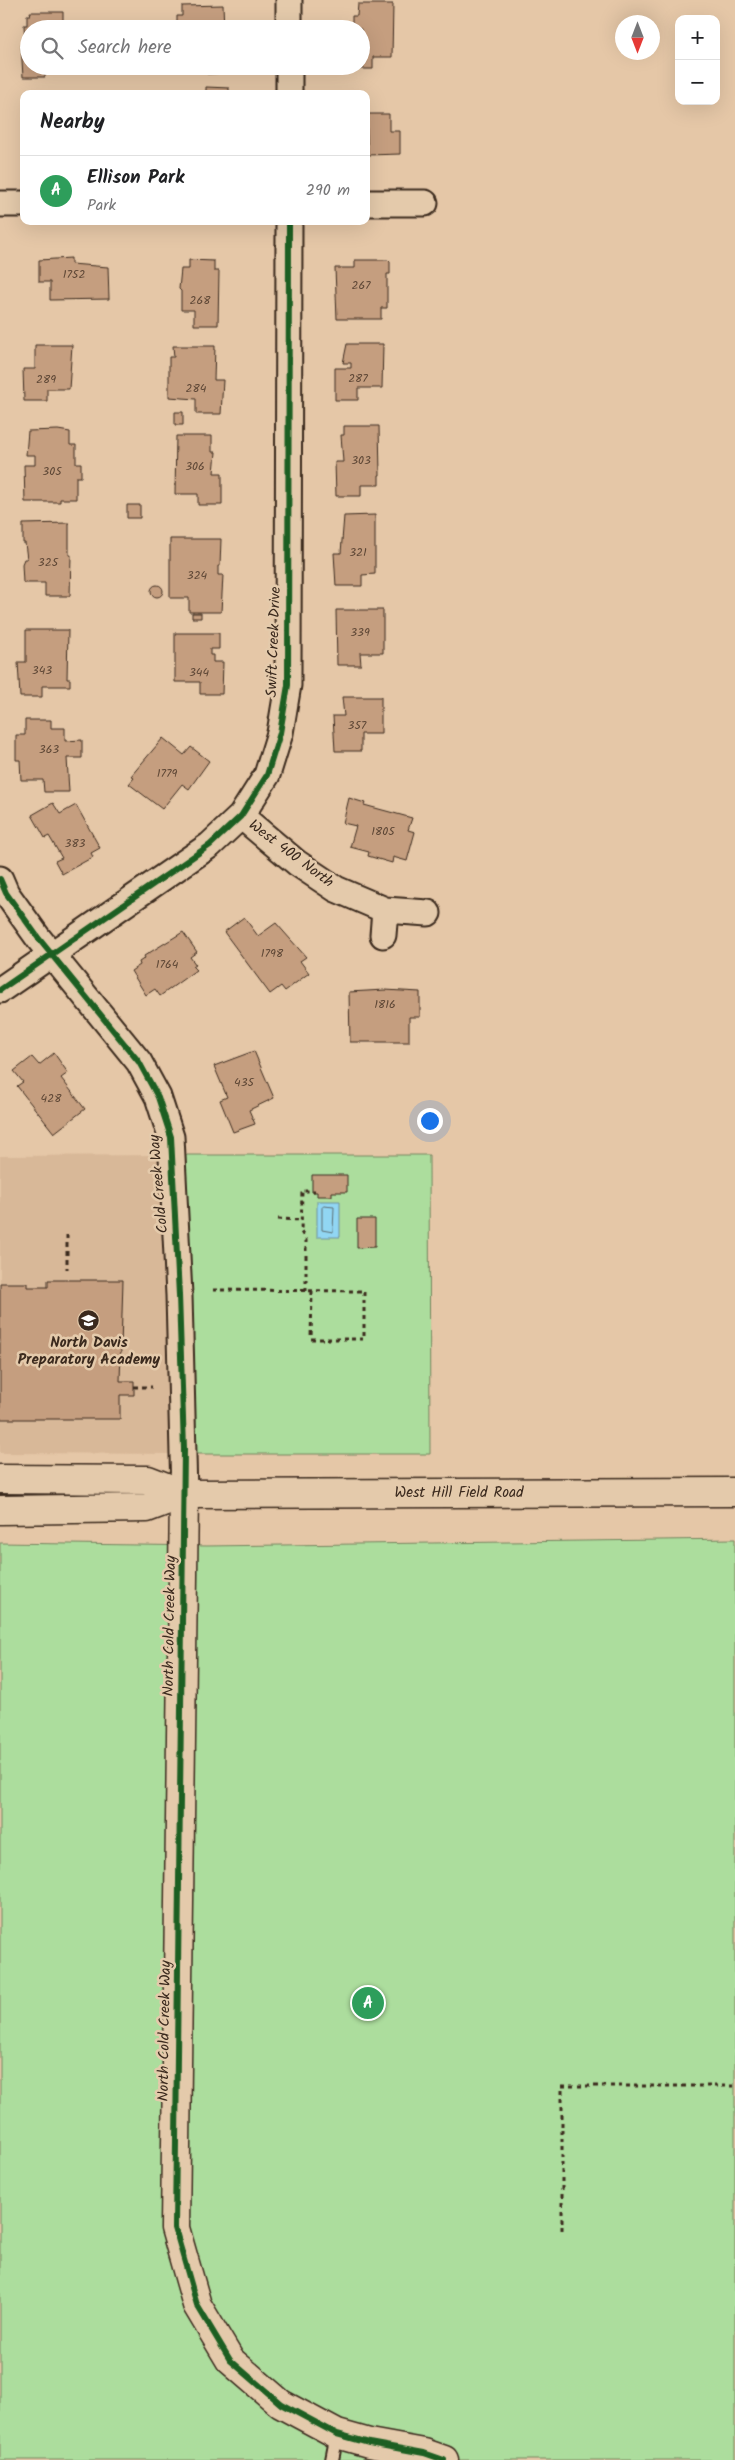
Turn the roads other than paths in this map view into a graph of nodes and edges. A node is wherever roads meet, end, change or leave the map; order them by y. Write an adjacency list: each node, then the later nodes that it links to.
1 (289, 0): 2 (street)
2 (289, 20)
3 (289, 75): 4 (street)
4 (289, 90)
5 (425, 202): 6 (street)
6 (370, 203)
7 (0, 204): 8 (street)
8 (20, 204)
9 (289, 225): 10 (street, Swift Creek Drive)
10 (241, 816): 12 (street, West 400 North); 15 (street, Swift Creek Drive)
11 (0, 879): 15 (street, Cold Creek Way)
12 (385, 910): 13 (street, West 400 North); 14 (street)
13 (428, 913)
14 (383, 935)
15 (52, 954): 16 (street, Swift Creek Drive); 17 (street, Cold Creek Way)
16 (0, 990)
17 (184, 1449): 20 (street, North Cold Creek Way)
18 (0, 1479): 20 (street, West Hill Field Road)
19 (735, 1492): 20 (street, West Hill Field Road)
20 (184, 1494): 21 (street, West Hill Field Road); 22 (street, North Cold Creek Way)
21 (0, 1510)
22 (335, 2447): 23 (street, North Cold Creek Way)
23 (444, 2460)

